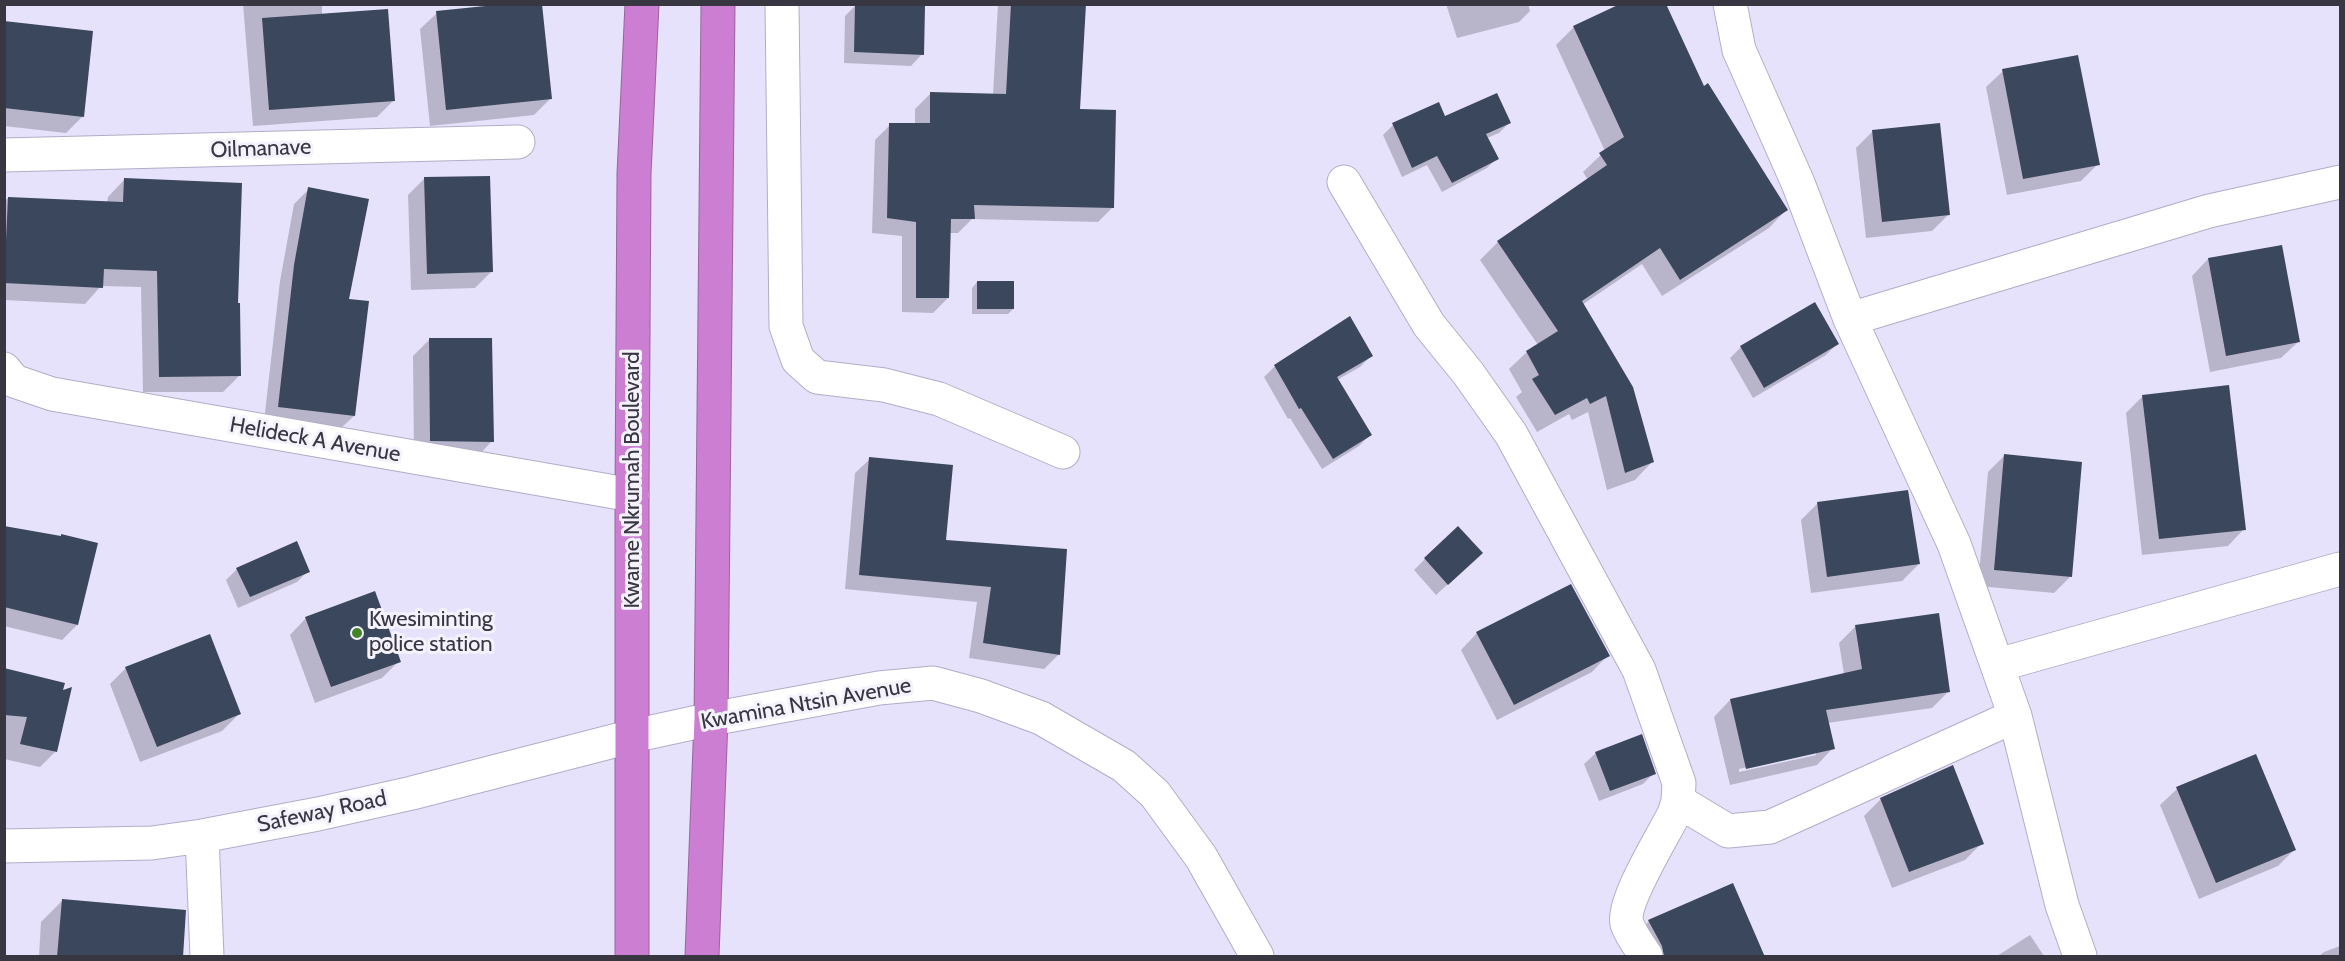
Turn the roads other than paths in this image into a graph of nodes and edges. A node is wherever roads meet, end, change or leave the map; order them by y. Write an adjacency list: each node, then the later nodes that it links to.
1 (642, 4): 12 (highway, Kwame Nkrumah Boulevard)
2 (718, 4): 16 (highway)
3 (782, 4): 11 (street)
4 (1730, 4): 9 (street)
5 (518, 142): 6 (street, Oilmanave)
6 (4, 155)
7 (1344, 182): 18 (street)
8 (2340, 182): 9 (street)
9 (1850, 319): 14 (street)
10 (4, 369): 12 (street, Helideck A Avenue)
11 (1064, 452)
12 (632, 495): 17 (highway, Kwame Nkrumah Boulevard)
13 (2340, 569): 14 (street)
14 (1998, 665): 15 (street)
15 (2015, 716): 18 (street); 26 (street)
16 (711, 719): 17 (street, Kwamina Ntsin Avenue); 23 (highway); 24 (street, Kwamina Ntsin Avenue)
17 (633, 736): 19 (street, Safeway Road); 22 (highway, Kwame Nkrumah Boulevard)
18 (1678, 801): 25 (street)
19 (202, 836): 20 (street, Safeway Road); 21 (street)
20 (4, 846)
21 (207, 957)
22 (632, 957)
23 (702, 957)
24 (1257, 957)
25 (1646, 957)
26 (2080, 957)

